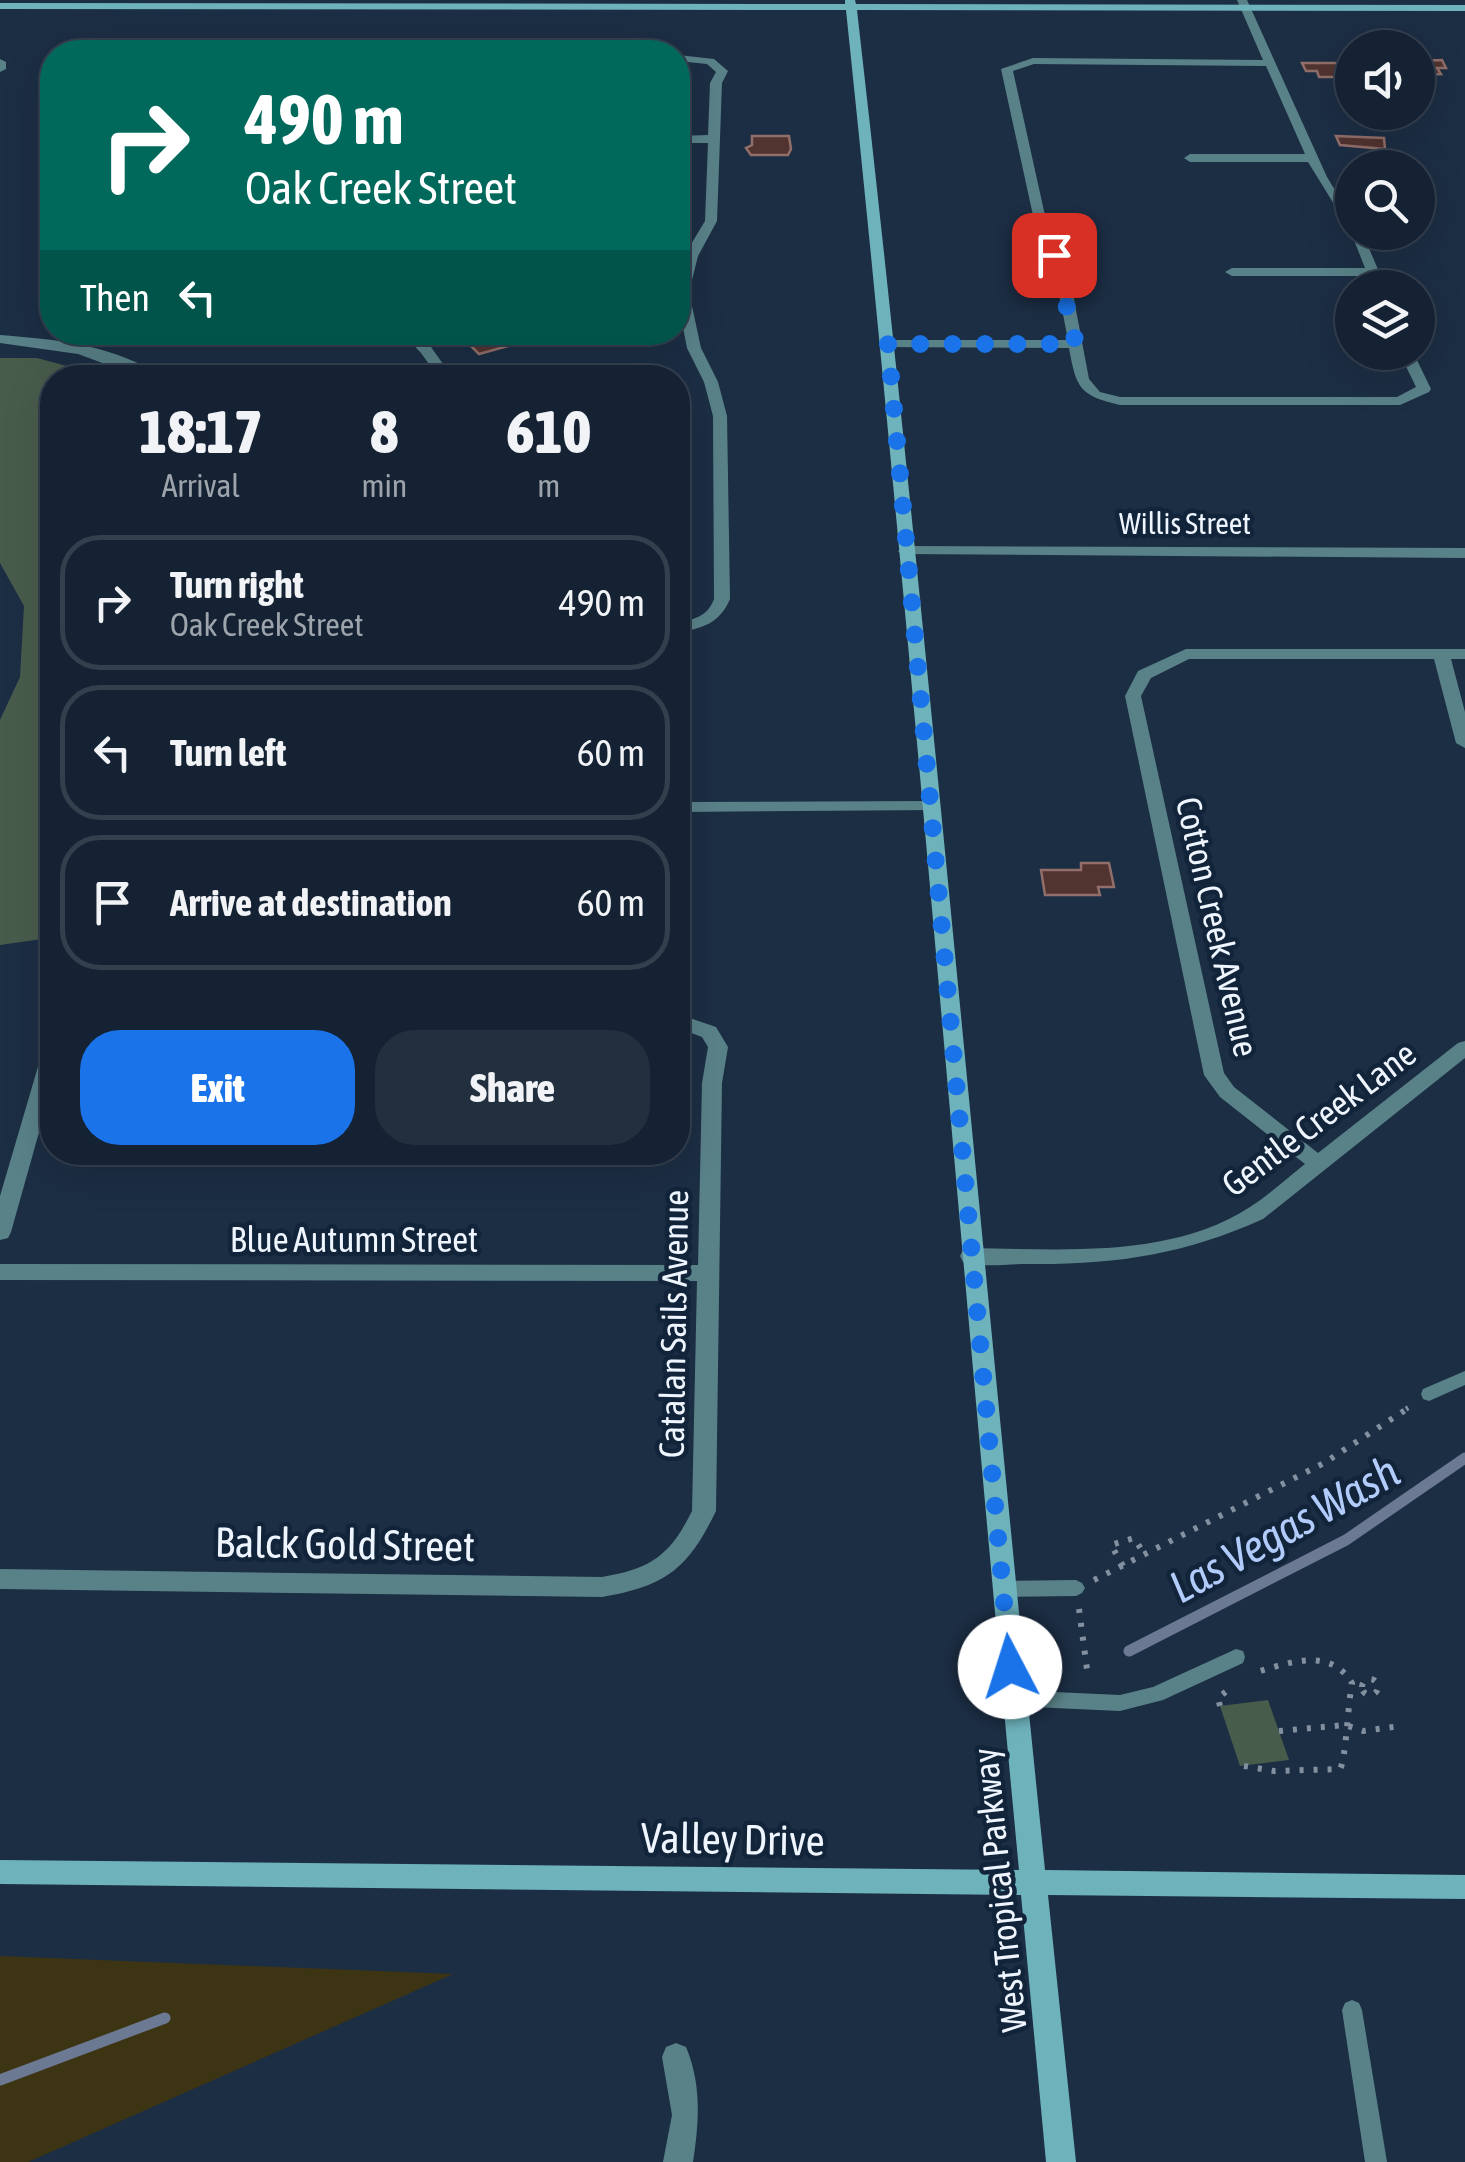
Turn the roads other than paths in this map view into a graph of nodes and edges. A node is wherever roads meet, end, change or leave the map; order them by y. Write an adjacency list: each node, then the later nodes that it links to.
1 (129, 3): 2 (main road); 6 (main road)
2 (349, 3): 3 (main road)
3 (553, 4): 4 (main road)
4 (850, 4): 5 (main road); 21 (main road, West Tropical Parkway)
5 (1243, 4): 7 (main road); 9 (street)
6 (0, 6)
7 (1465, 8)
8 (690, 59): 11 (street)
9 (1270, 63): 13 (street); 22 (street)
10 (690, 139): 11 (street)
11 (715, 139): 15 (street)
12 (1190, 158): 13 (street)
13 (1313, 158): 14 (street)
14 (1335, 202)
15 (690, 260)
16 (1232, 272): 17 (street)
17 (1335, 272)
18 (690, 329): 30 (street)
19 (0, 340): 20 (street)
20 (40, 344)
21 (888, 344): 22 (street); 28 (main road, West Tropical Parkway)
22 (1076, 344): 27 (street)
23 (46, 345): 25 (street)
24 (421, 345): 26 (street)
25 (126, 365)
26 (437, 365)
27 (1417, 370)
28 (906, 550): 29 (street, Willis Street); 34 (main road, West Tropical Parkway)
29 (1465, 553)
30 (690, 624)
31 (1441, 654): 32 (street); 33 (street); 39 (street, Cotton Creek Avenue)
32 (1465, 654)
33 (1465, 743)
34 (931, 806): 35 (street); 41 (main road, West Tropical Parkway)
35 (690, 807)
36 (690, 1025): 43 (street, Catalan Sails Avenue)
37 (1465, 1048): 39 (street, Gentle Creek Lane)
38 (40, 1094): 40 (street)
39 (1318, 1164): 41 (street, Gentle Creek Lane)
40 (0, 1232)
41 (970, 1256): 49 (main road, West Tropical Parkway)
42 (0, 1272): 43 (street, Blue Autumn Street)
43 (708, 1274): 46 (street, Catalan Sails Avenue)
44 (1465, 1378): 45 (lane)
45 (1429, 1394)
46 (681, 1555): 47 (street, Balck Gold Street)
47 (0, 1579)
48 (1076, 1588): 49 (lane)
49 (1003, 1589): 51 (main road, West Tropical Parkway)
50 (1236, 1657): 51 (lane)
51 (1014, 1698): 53 (main road, West Tropical Parkway)
52 (0, 1872): 53 (main road, Valley Drive)
53 (1032, 1882): 54 (main road, Valley Drive); 58 (main road, West Tropical Parkway)
54 (1465, 1887)
55 (1352, 2010): 59 (lane)
56 (676, 2057): 57 (street)
57 (678, 2162)
58 (1060, 2162)
59 (1376, 2162)

